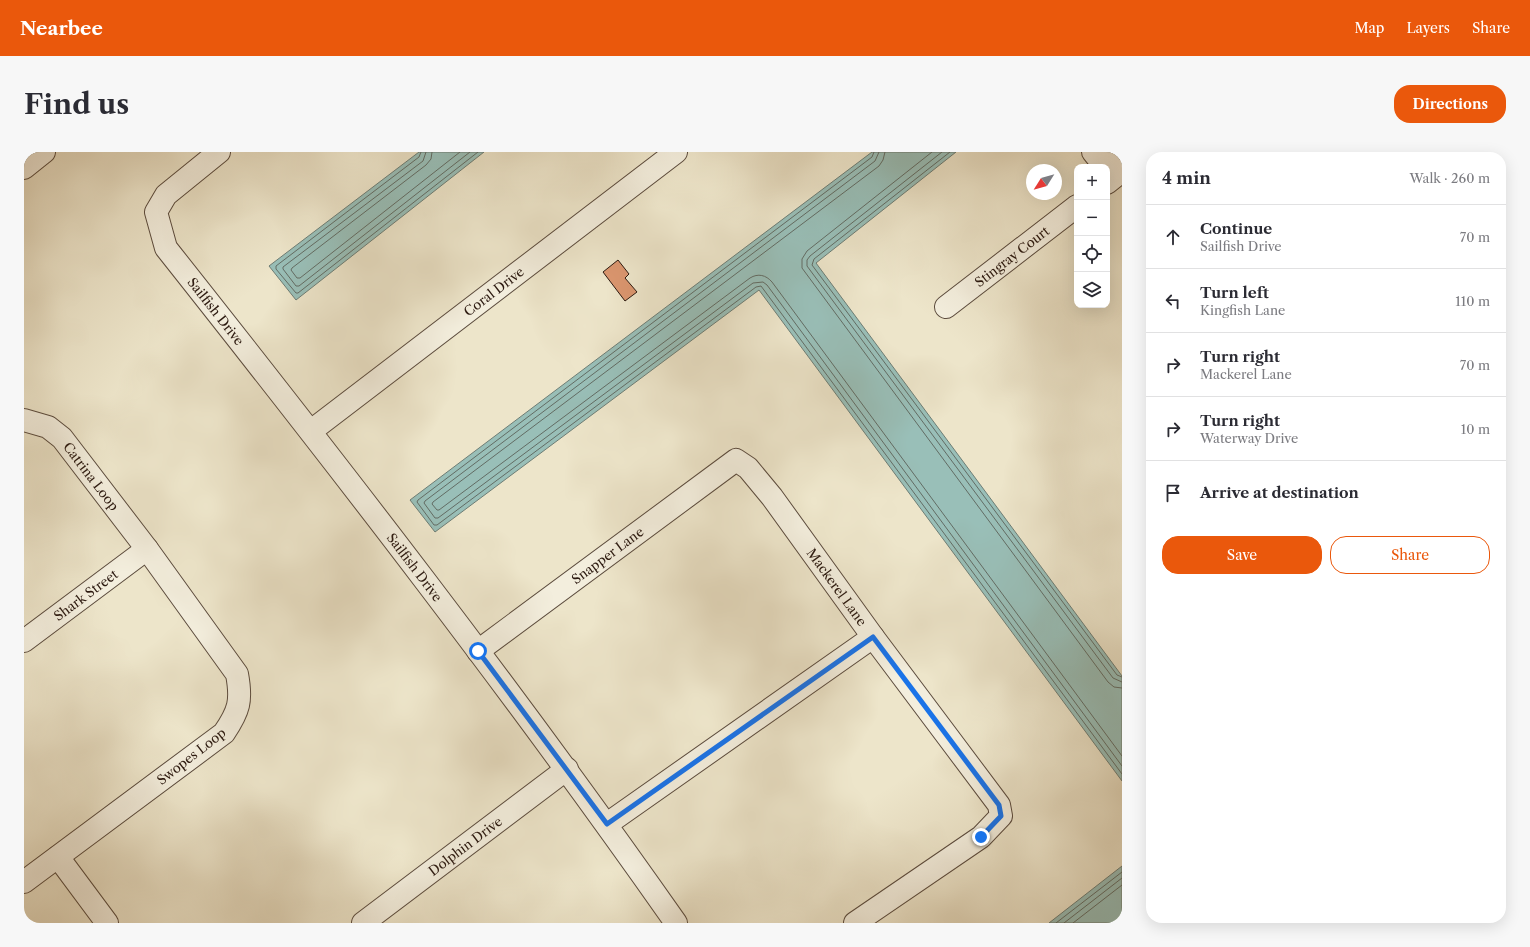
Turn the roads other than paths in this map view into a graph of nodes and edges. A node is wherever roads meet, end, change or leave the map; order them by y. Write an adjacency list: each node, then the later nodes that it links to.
1 (44, 152): 6 (street)
2 (218, 152): 12 (street, Sailfish Drive)
3 (676, 152): 12 (street, Coral Drive)
4 (1093, 152): 5 (street)
5 (1122, 164)
6 (24, 168)
7 (1122, 171): 8 (street)
8 (1110, 181)
9 (1074, 208): 10 (street, Stingray Court)
10 (946, 307)
11 (24, 420): 14 (street, Catrina Loop)
12 (311, 431): 17 (street, Sailfish Drive)
13 (736, 460): 15 (street, Mackerel Lane); 17 (street, Snapper Lane)
14 (147, 549): 16 (street, Shark Street); 20 (street, Swopes Loop)
15 (873, 637): 19 (street); 25 (street, Mackerel Lane)
16 (24, 641)
17 (478, 651): 18 (street, Sailfish Drive)
18 (567, 769): 19 (street, Sailfish Drive); 23 (street, Dolphin Drive)
19 (607, 824): 24 (street, Sailfish Drive)
20 (58, 857): 21 (street, Swopes Loop); 22 (street)
21 (24, 882)
22 (107, 923)
23 (362, 923)
24 (676, 923)
25 (855, 923)

